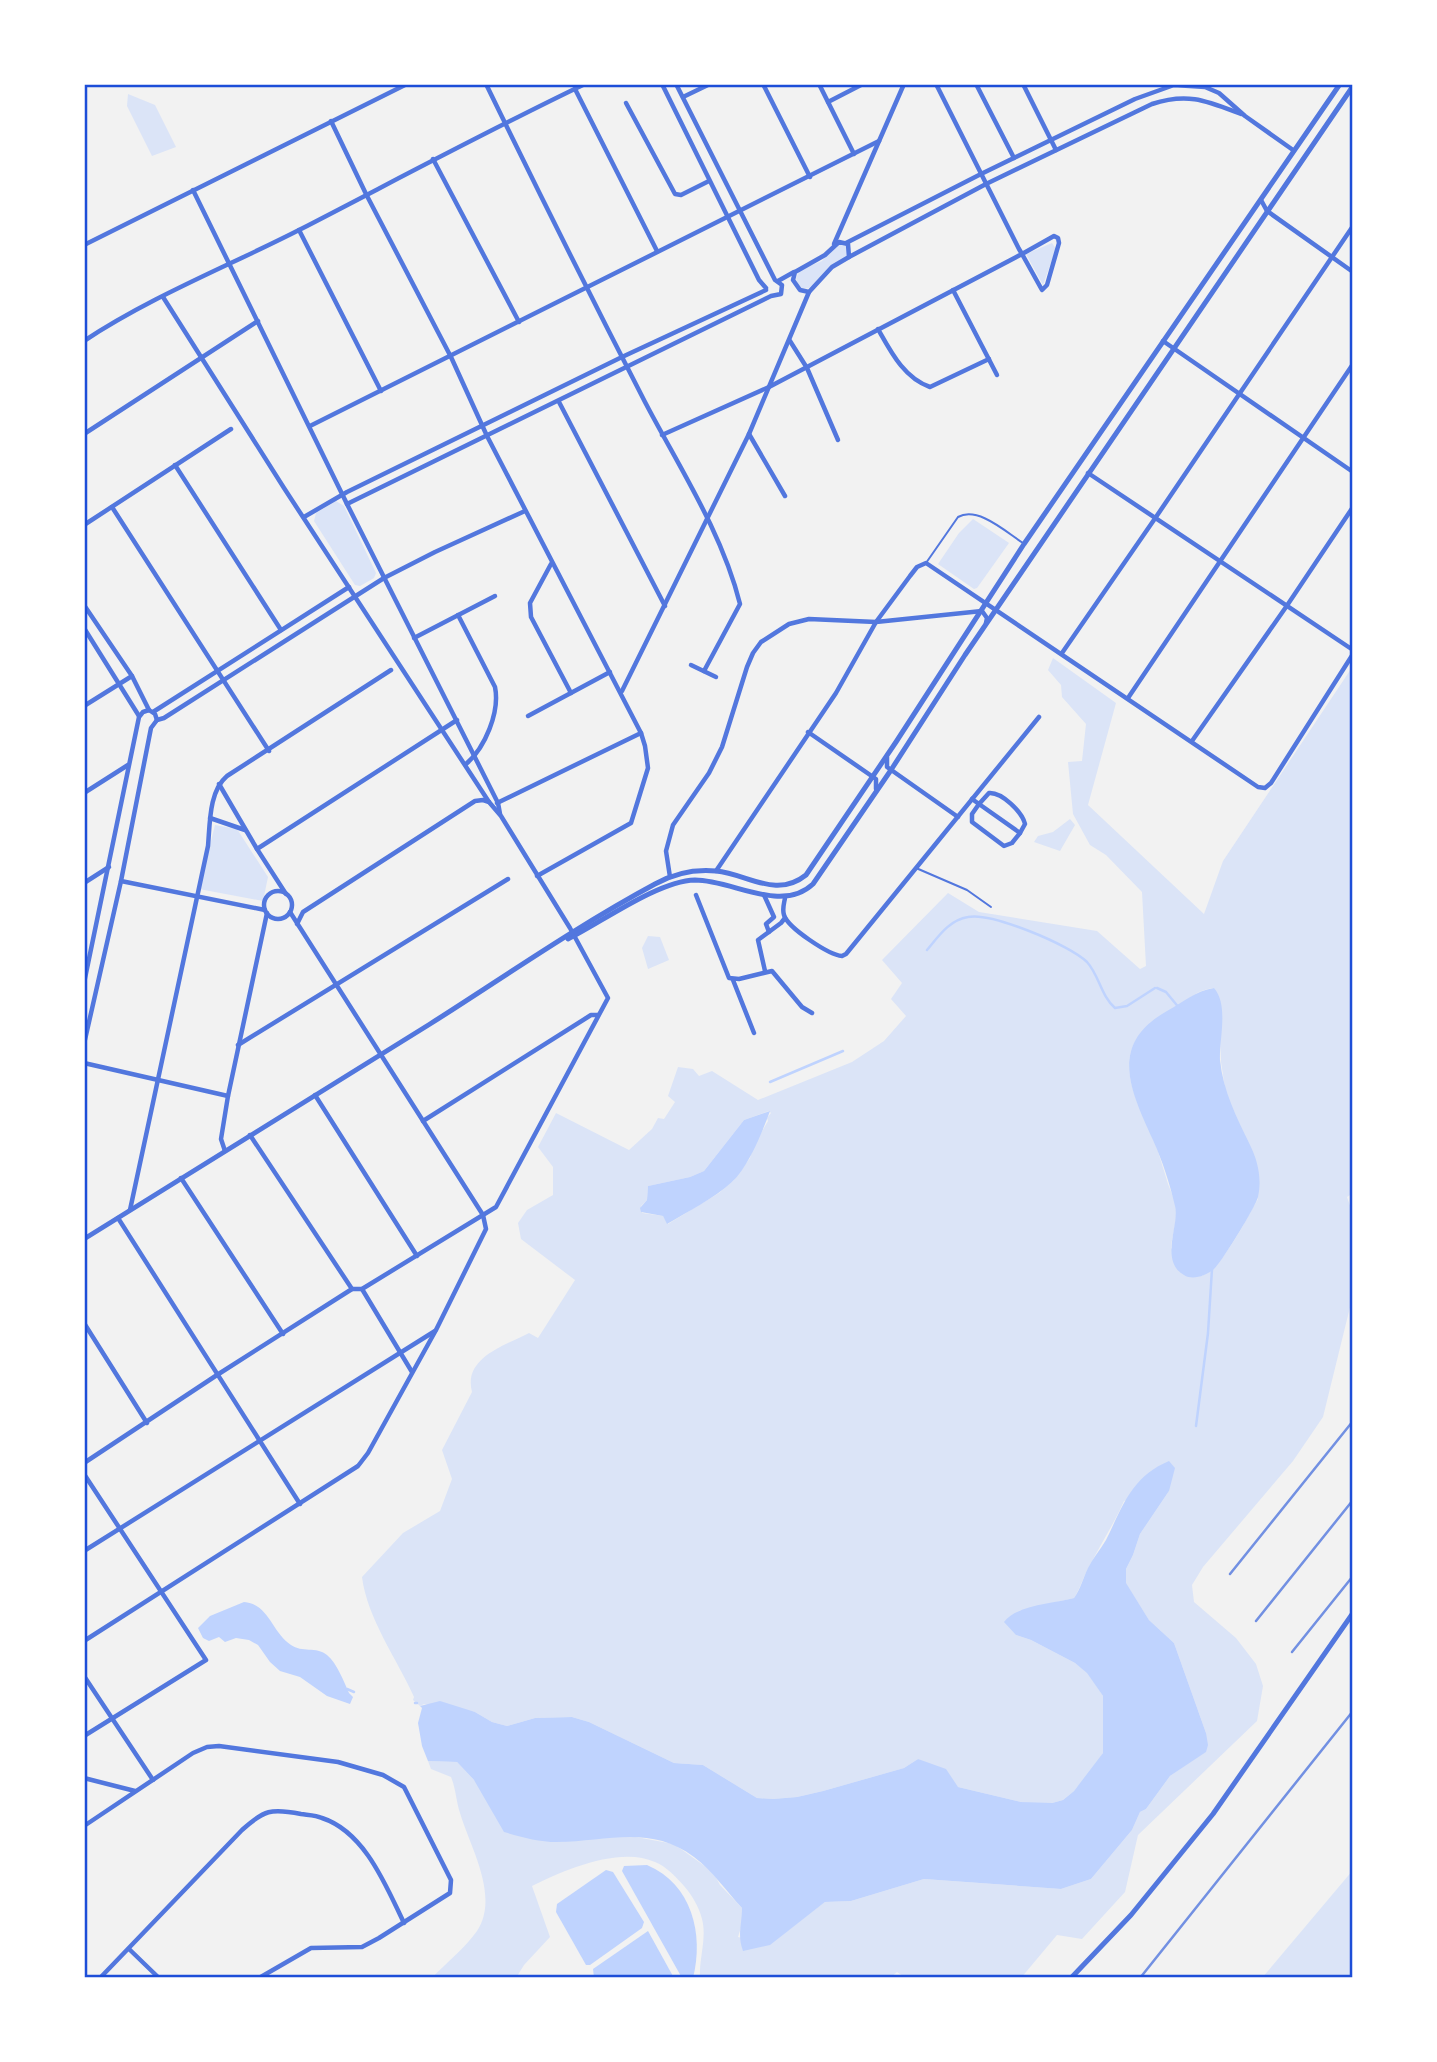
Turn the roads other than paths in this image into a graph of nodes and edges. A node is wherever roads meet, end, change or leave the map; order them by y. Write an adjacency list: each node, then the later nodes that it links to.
1 (407, 84): 21 (street)
2 (486, 84): 22 (street)
3 (585, 84): 16 (street)
4 (662, 84): 32 (street)
5 (676, 84): 17 (street)
6 (710, 84): 17 (street)
7 (763, 84): 31 (street)
8 (819, 84): 18 (street)
9 (904, 84): 24 (street)
10 (936, 84): 30 (street)
11 (976, 84): 28 (street)
12 (1023, 84): 23 (street)
13 (1340, 84): 26 (street)
14 (861, 85): 18 (street)
15 (1353, 86): 38 (street)
16 (575, 89): 22 (street); 45 (street)
17 (683, 97): 37 (street)
18 (828, 102): 27 (street)
19 (626, 103): 32 (street)
20 (1245, 116): 23 (street); 25 (street); 26 (street)
21 (331, 121): 34 (street); 35 (street)
22 (505, 122): 29 (street); 55 (street)
23 (1051, 140): 25 (street); 28 (street)
24 (879, 141): 27 (street); 43 (street)
25 (1056, 150): 33 (street)
26 (1293, 150): 36 (street)
27 (854, 154): 31 (street)
28 (1014, 158): 30 (street)
29 (433, 159): 35 (street); 64 (street)
30 (981, 174): 33 (street); 42 (street)
31 (810, 177): 37 (street)
32 (709, 181): 39 (street)
33 (986, 184): 46 (street); 47 (street)
34 (193, 190): 44 (street); 49 (street)
35 (366, 194): 41 (street); 70 (street)
36 (1261, 199): 38 (street); 68 (street)
37 (741, 210): 39 (street); 53 (street)
38 (1267, 211): 48 (street); 69 (street)
39 (727, 217): 45 (street); 52 (street)
40 (1353, 226): 48 (street)
41 (299, 230): 49 (street); 79 (street)
42 (846, 243): 43 (street); 47 (street)
43 (834, 244): 50 (street)
44 (84, 245)
45 (657, 251): 55 (street)
46 (1022, 254): 46 (street); 57 (street)
47 (849, 257): 59 (street)
48 (1332, 257): 51 (street); 80 (street)
49 (229, 264): 62 (street); 63 (street)
50 (795, 272): 53 (street); 54 (street)
51 (1353, 272)
52 (759, 280): 56 (street); 60 (street)
53 (776, 280): 56 (street); 58 (street)
54 (795, 284): 58 (street); 59 (street)
55 (588, 287): 64 (street); 71 (street)
56 (766, 289): 60 (street); 61 (street)
57 (953, 290): 65 (street); 73 (street)
58 (782, 292): 61 (street)
59 (809, 292): 67 (street)
60 (756, 294): 71 (street)
61 (771, 296): 75 (street)
62 (163, 297): 66 (street); 72 (street)
63 (257, 321): 72 (street); 82 (street)
64 (519, 322): 70 (street)
65 (878, 329): 73 (street); 76 (street)
66 (84, 341)
67 (790, 341): 76 (street); 78 (street)
68 (1163, 341): 69 (street); 104 (street)
69 (1174, 349): 80 (street); 93 (street)
70 (451, 357): 79 (street); 83 (street)
71 (622, 357): 75 (street); 83 (street)
72 (201, 358): 85 (street); 100 (street)
73 (989, 359): 77 (street)
74 (1353, 364): 89 (street)
75 (627, 367): 81 (street); 87 (street)
76 (807, 368): 78 (street); 90 (street)
77 (997, 375)
78 (769, 387): 86 (street); 87 (street)
79 (381, 391): 82 (street)
80 (1240, 394): 89 (street); 101 (street)
81 (559, 402): 88 (street); 114 (street)
82 (310, 426): 94 (street)
83 (483, 426): 88 (street); 94 (street)
84 (231, 429): 91 (street)
85 (84, 434)
86 (749, 434): 95 (street); 102 (street)
87 (662, 435): 102 (street)
88 (487, 436): 96 (street); 99 (street)
89 (1303, 438): 92 (street); 105 (street)
90 (838, 440)
91 (175, 465): 97 (street); 123 (street)
92 (1353, 472)
93 (1088, 473): 101 (street); 116 (street)
94 (343, 495): 96 (street); 100 (street)
95 (785, 496)
96 (347, 504): 108 (street)
97 (112, 507): 103 (street); 128 (street)
98 (1353, 507): 115 (street)
99 (526, 512): 106 (street); 108 (street)
100 (304, 517): 109 (street)
101 (1156, 517): 105 (street); 126 (street)
102 (707, 520): 114 (street); 130 (street)
103 (84, 525)
104 (1024, 544): 107 (lane); 112 (street)
105 (1220, 562): 115 (street); 138 (street)
106 (552, 563): 131 (street); 137 (street)
107 (926, 563): 112 (street); 120 (street)
108 (384, 578): 111 (street); 124 (street)
109 (349, 587): 111 (street); 123 (street)
110 (495, 596): 119 (street)
111 (356, 597): 134 (street); 147 (street)
112 (985, 603): 116 (street); 117 (street)
113 (84, 605): 118 (street)
114 (665, 606): 136 (street)
115 (1286, 607): 125 (street); 150 (street)
116 (996, 610): 121 (street); 126 (street)
117 (982, 611): 120 (street); 121 (street); 152 (street)
118 (87, 615): 132 (street)
119 (458, 615): 124 (street); 153 (street)
120 (876, 622): 148 (street); 175 (street)
121 (985, 625): 156 (street)
122 (84, 628): 135 (street)
123 (281, 630): 128 (street)
124 (414, 638): 145 (street)
125 (1353, 652): 150 (street)
126 (1062, 653): 138 (street)
127 (691, 665): 130 (street)
128 (218, 670): 134 (street); 140 (street)
129 (391, 670): 151 (street)
130 (704, 671): 133 (street)
131 (610, 672): 136 (street); 137 (street)
132 (132, 676): 135 (street); 140 (street)
133 (716, 677)
134 (224, 680): 144 (street); 151 (street)
135 (120, 683): 139 (street); 143 (street)
136 (621, 691): 149 (street)
137 (571, 693): 141 (street)
138 (1128, 698): 150 (street)
139 (84, 706)
140 (151, 711): 143 (street); 144 (street)
141 (528, 716)
142 (1039, 718): 161 (street)
143 (139, 719): 146 (street); 154 (street)
144 (157, 720): 146 (street)
145 (457, 720): 147 (street); 153 (street)
146 (151, 728): 177 (street)
147 (442, 729): 155 (street); 170 (street)
148 (808, 732): 157 (street); 173 (street)
149 (641, 733): 163 (street); 174 (street)
150 (1192, 741)
151 (269, 751): 158 (street)
152 (888, 754): 156 (street); 157 (street)
153 (473, 758): 155 (street); 163 (street)
154 (129, 764): 159 (street); 171 (street)
155 (466, 764): 162 (street)
156 (891, 770): 160 (street); 166 (street)
157 (873, 776): 160 (street); 173 (street)
158 (219, 783): 167 (street); 168 (street)
159 (84, 793)
160 (875, 793): 183 (street)
161 (972, 799): 164 (street); 166 (street)
162 (489, 802): 163 (street); 165 (street); 187 (street)
163 (498, 803): 165 (street)
164 (979, 804): 169 (street); 169 (street); 169 (street)
165 (500, 816): 174 (street)
166 (958, 817): 172 (street)
167 (211, 818): 168 (street); 182 (street)
168 (246, 831): 170 (street)
169 (1020, 833)
170 (257, 849): 179 (street)
171 (109, 867): 178 (street); 192 (street)
172 (915, 868): 184 (lane); 188 (street)
173 (716, 871): 175 (street)
174 (537, 876): 191 (street)
175 (670, 877): 191 (street)
176 (508, 879): 197 (street)
177 (121, 881): 182 (street); 193 (street)
178 (84, 883)
179 (286, 894): 185 (street); 186 (street)
180 (763, 894): 183 (street); 190 (street); 191 (street)
181 (696, 895): 195 (street)
182 (195, 897): 186 (street); 205 (street)
183 (785, 898): 188 (street)
184 (991, 907)
185 (290, 911): 186 (street); 187 (street); 189 (street)
186 (266, 912): 202 (street)
187 (303, 912): 189 (street)
188 (785, 918): 190 (street)
189 (298, 924): 197 (street)
190 (769, 932): 194 (street)
191 (573, 934): 199 (street); 203 (street)
192 (86, 970): 193 (street); 196 (street)
193 (99, 971): 201 (street)
194 (765, 971): 195 (street); 198 (street)
195 (733, 980): 200 (street)
196 (84, 984)
197 (337, 986): 202 (street); 203 (street)
198 (812, 1013)
199 (599, 1015): 208 (street); 213 (street)
200 (754, 1034)
201 (84, 1044)
202 (238, 1045): 207 (street)
203 (380, 1054): 206 (street); 208 (street)
204 (84, 1063): 205 (street)
205 (158, 1078): 207 (street); 212 (street)
206 (314, 1094): 209 (street); 216 (street)
207 (228, 1096): 210 (street)
208 (424, 1121): 213 (street)
209 (250, 1135): 210 (street); 217 (street)
210 (225, 1151): 211 (street)
211 (181, 1178): 212 (street); 221 (street)
212 (130, 1211): 214 (street)
213 (483, 1215): 216 (street); 220 (street)
214 (118, 1218): 215 (street); 224 (street)
215 (84, 1239)
216 (417, 1256): 218 (street)
217 (352, 1289): 218 (street); 221 (street)
218 (362, 1289): 222 (street)
219 (84, 1323): 225 (street)
220 (436, 1330): 222 (street); 223 (street)
221 (283, 1334): 224 (street)
222 (400, 1351): 223 (street); 226 (street)
223 (412, 1372): 229 (street)
224 (217, 1374): 225 (street); 226 (street)
225 (147, 1423): 227 (street)
226 (259, 1441): 229 (street); 230 (street)
227 (84, 1463)
228 (84, 1475): 230 (street)
229 (300, 1504): 232 (street)
230 (119, 1529): 231 (street); 232 (street)
231 (84, 1551)
232 (161, 1593): 234 (street); 236 (street)
233 (1353, 1613): 247 (street)
234 (84, 1641)
235 (84, 1676): 236 (street)
236 (112, 1718): 237 (street); 239 (street)
237 (84, 1736)
238 (84, 1778): 240 (street)
239 (153, 1780): 240 (street); 242 (street)
240 (136, 1791): 241 (street)
241 (84, 1826)
242 (404, 1923): 243 (street); 246 (street)
243 (129, 1949): 244 (street); 245 (street)
244 (100, 1978)
245 (159, 1978)
246 (259, 1978)
247 (1071, 1978)

